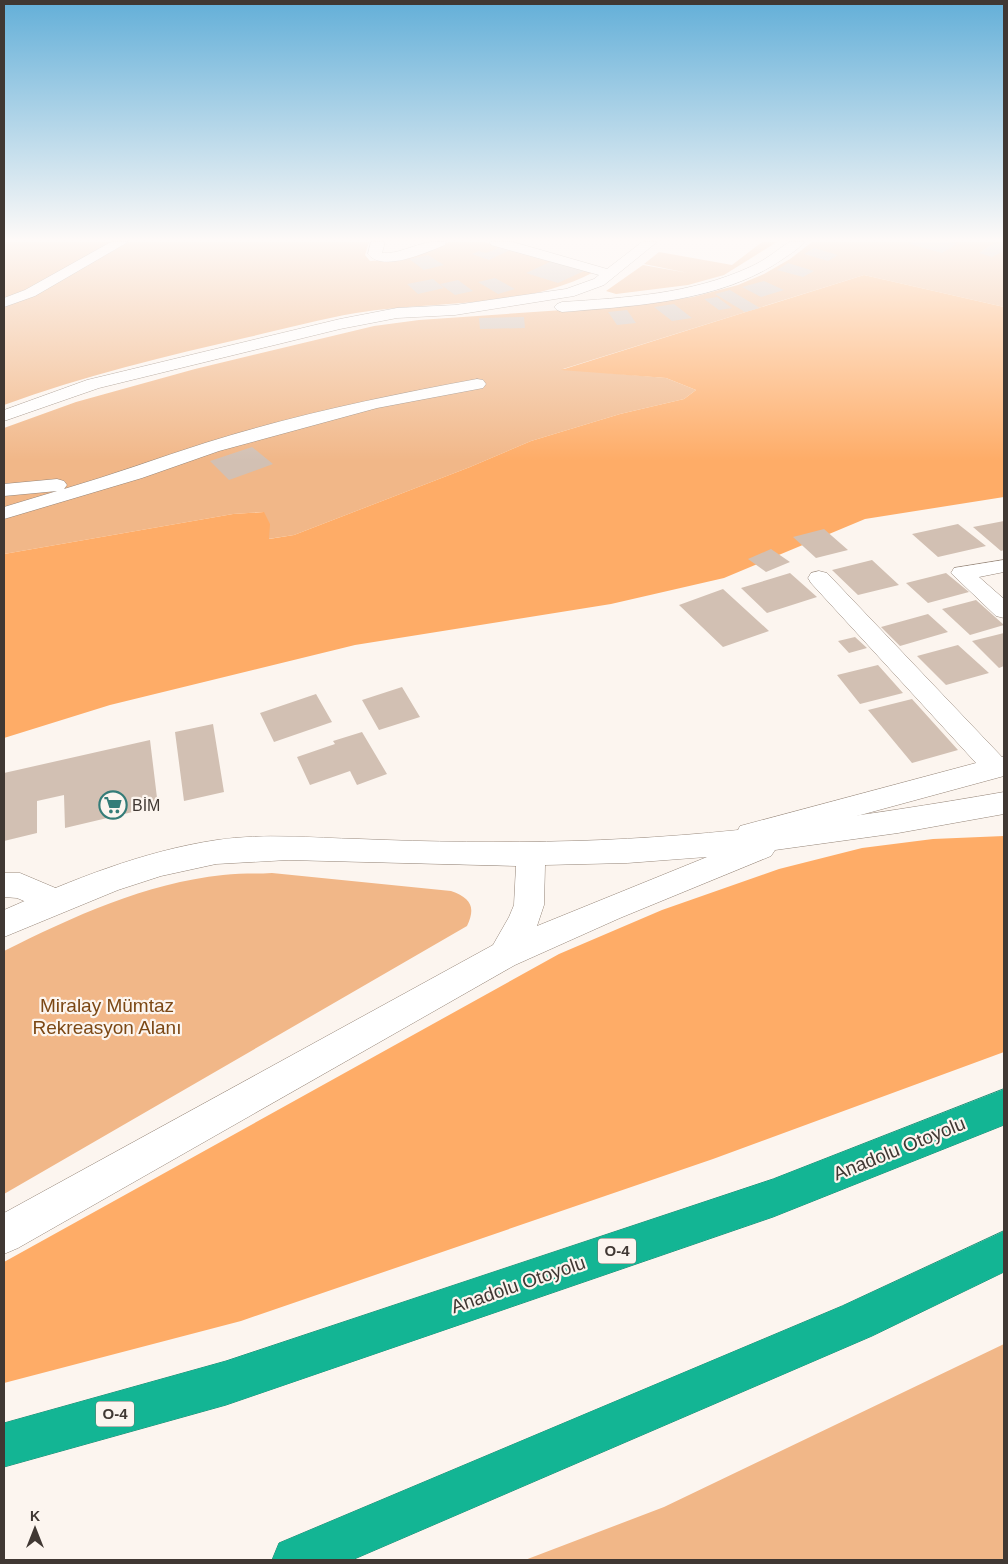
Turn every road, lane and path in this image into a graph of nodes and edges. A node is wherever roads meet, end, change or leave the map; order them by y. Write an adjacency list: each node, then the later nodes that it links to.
1 (387, 315): 3 (street)
2 (477, 384): 4 (street)
3 (4, 416)
4 (135, 474): 5 (street); 6 (street)
5 (4, 490)
6 (4, 513)
7 (1004, 566): 9 (street)
8 (820, 578): 10 (street)
9 (1004, 611)
10 (1000, 767): 13 (street)
11 (1004, 803): 12 (street)
12 (790, 836): 13 (street); 18 (street)
13 (711, 845): 14 (street)
14 (531, 854): 16 (street); 18 (street)
15 (4, 885): 16 (street)
16 (54, 901): 17 (street)
17 (4, 924)
18 (504, 955): 20 (street)
19 (1004, 1106): 22 (highway, Anadolu Otoyolu / O-4)
20 (4, 1234)
21 (1004, 1251): 23 (highway)
22 (4, 1445)
23 (296, 1560)

